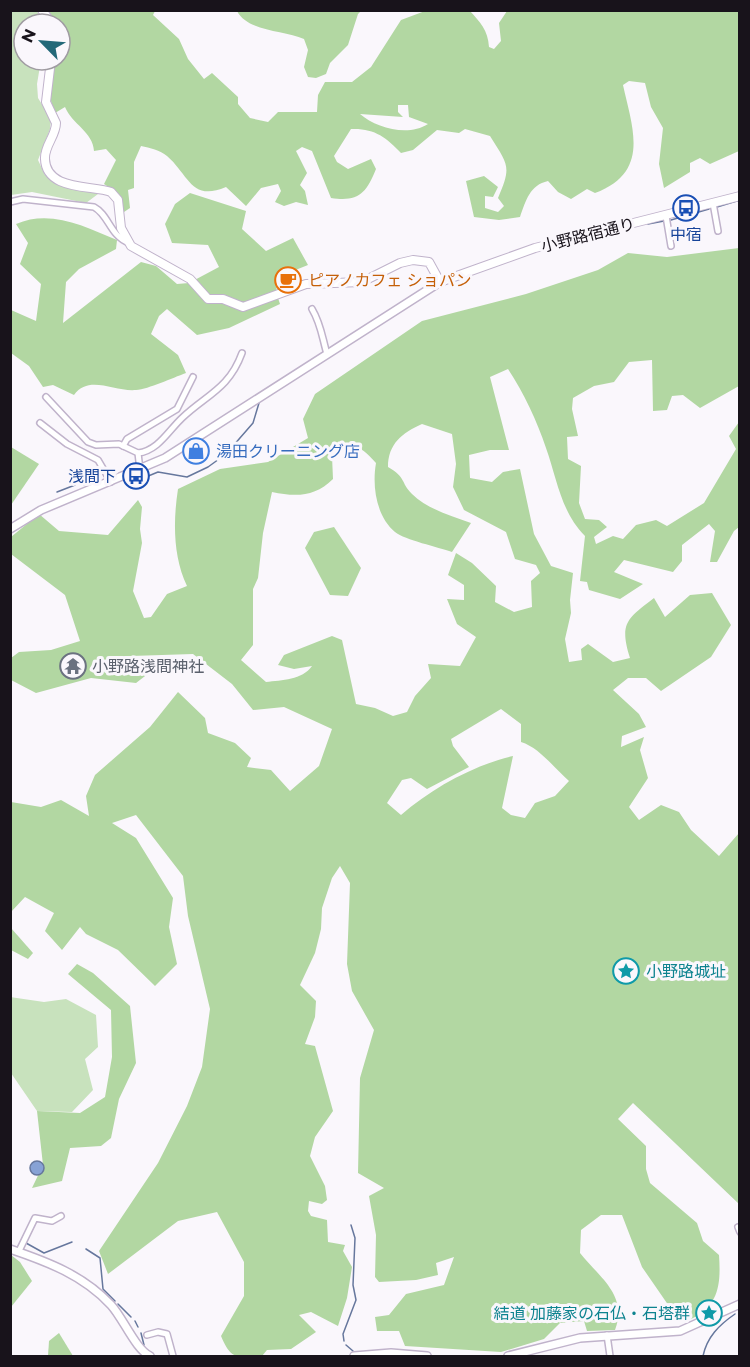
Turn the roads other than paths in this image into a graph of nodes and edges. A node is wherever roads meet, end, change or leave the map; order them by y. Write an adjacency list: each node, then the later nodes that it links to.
1 (49, 72): 7 (main road)
2 (740, 196): 4 (main road, 小野路宿通り)
3 (10, 202): 7 (street)
4 (713, 204): 5 (main road, 小野路宿通り); 6 (street)
5 (666, 216): 8 (street); 9 (main road, 小野路宿通り)
6 (718, 231)
7 (129, 243): 9 (main road)
8 (671, 246)
9 (440, 282): 12 (street)
10 (312, 309): 12 (street)
11 (242, 353): 17 (street)
12 (327, 354): 18 (street)
13 (193, 376): 16 (street)
14 (46, 397): 16 (street)
15 (40, 423): 19 (street)
16 (123, 446): 17 (street)
17 (138, 453): 18 (street)
18 (140, 470): 19 (street)
19 (111, 482): 20 (street)
20 (10, 529)
21 (61, 1216): 23 (street)
22 (10, 1248): 23 (street)
23 (19, 1251): 27 (street)
24 (739, 1306): 25 (street)
25 (608, 1335): 31 (street); 32 (street)
26 (151, 1336): 28 (street)
27 (149, 1356)
28 (173, 1356)
29 (354, 1356): 30 (street)
30 (427, 1356)
31 (508, 1356)
32 (610, 1356)

